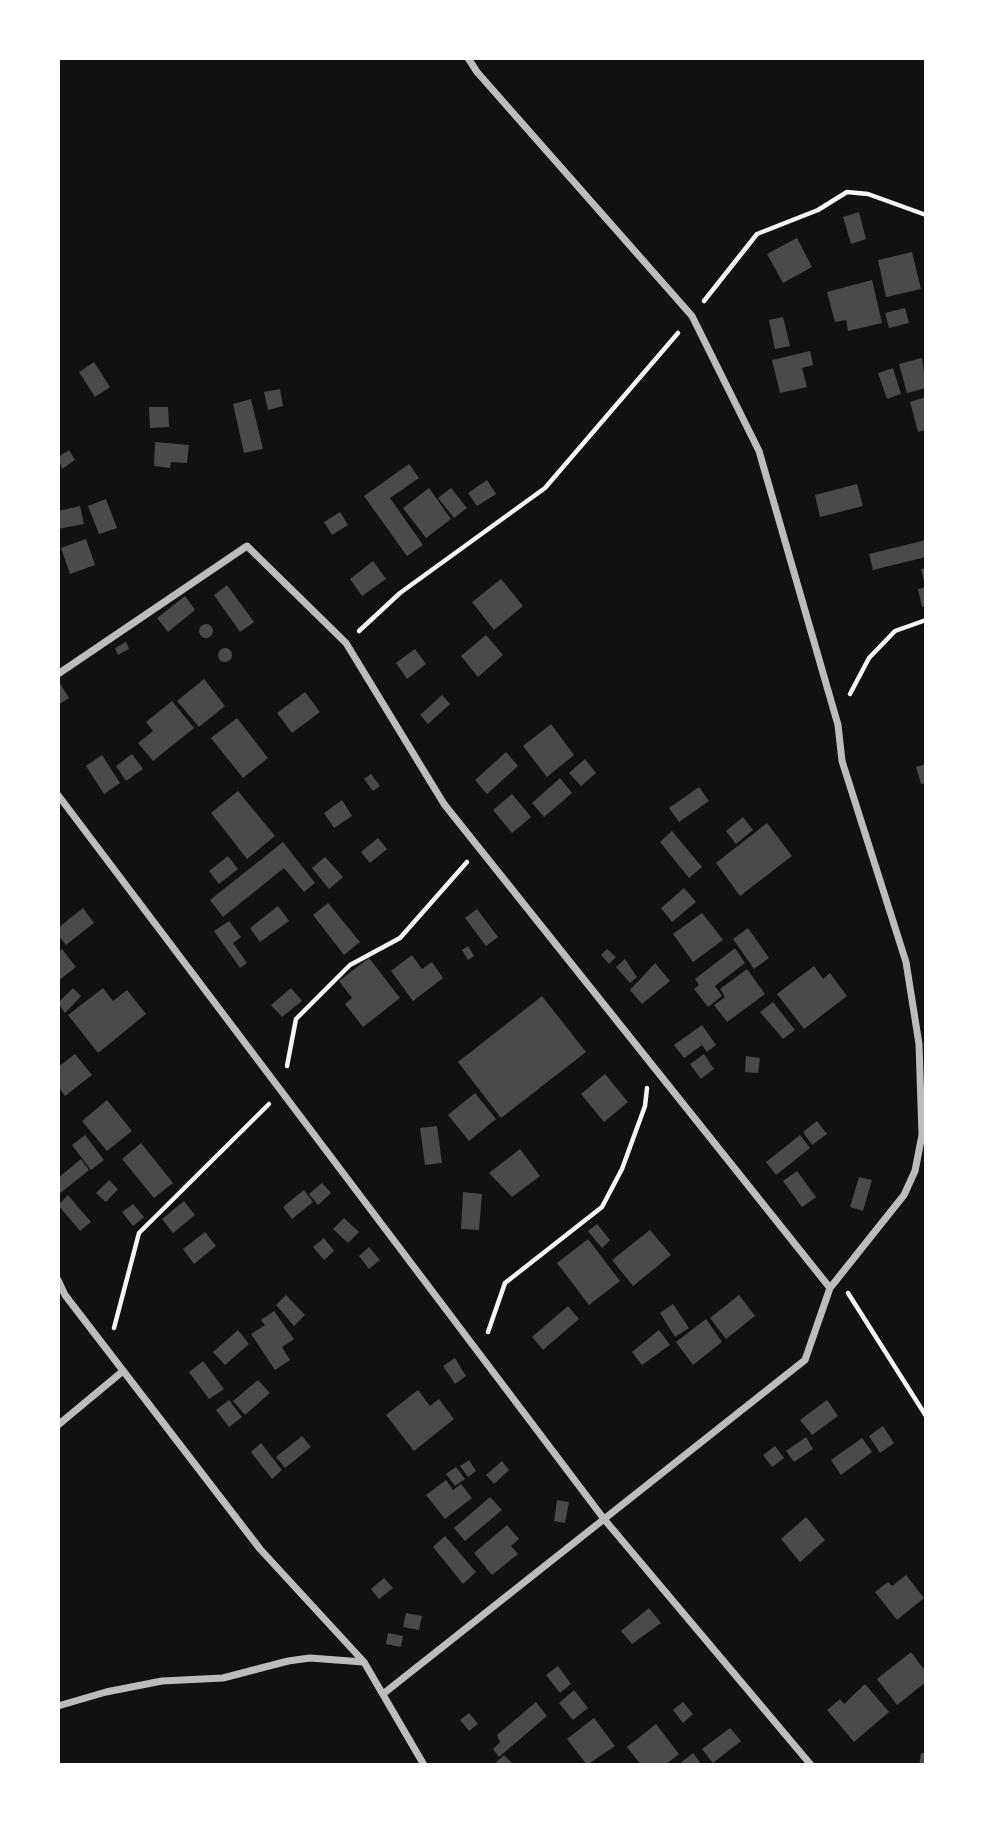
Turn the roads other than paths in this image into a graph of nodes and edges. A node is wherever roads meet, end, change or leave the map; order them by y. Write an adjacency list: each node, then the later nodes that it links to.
1 (468, 58): 5 (street)
2 (58, 674): 5 (street)
3 (58, 795): 8 (street)
4 (58, 1280): 6 (street)
5 (830, 1288): 8 (street)
6 (123, 1371): 7 (street); 9 (street)
7 (58, 1425)
8 (604, 1519): 10 (street); 13 (street)
9 (364, 1662): 10 (street); 11 (street)
10 (383, 1694): 12 (street)
11 (58, 1706)
12 (424, 1765)
13 (811, 1765)

